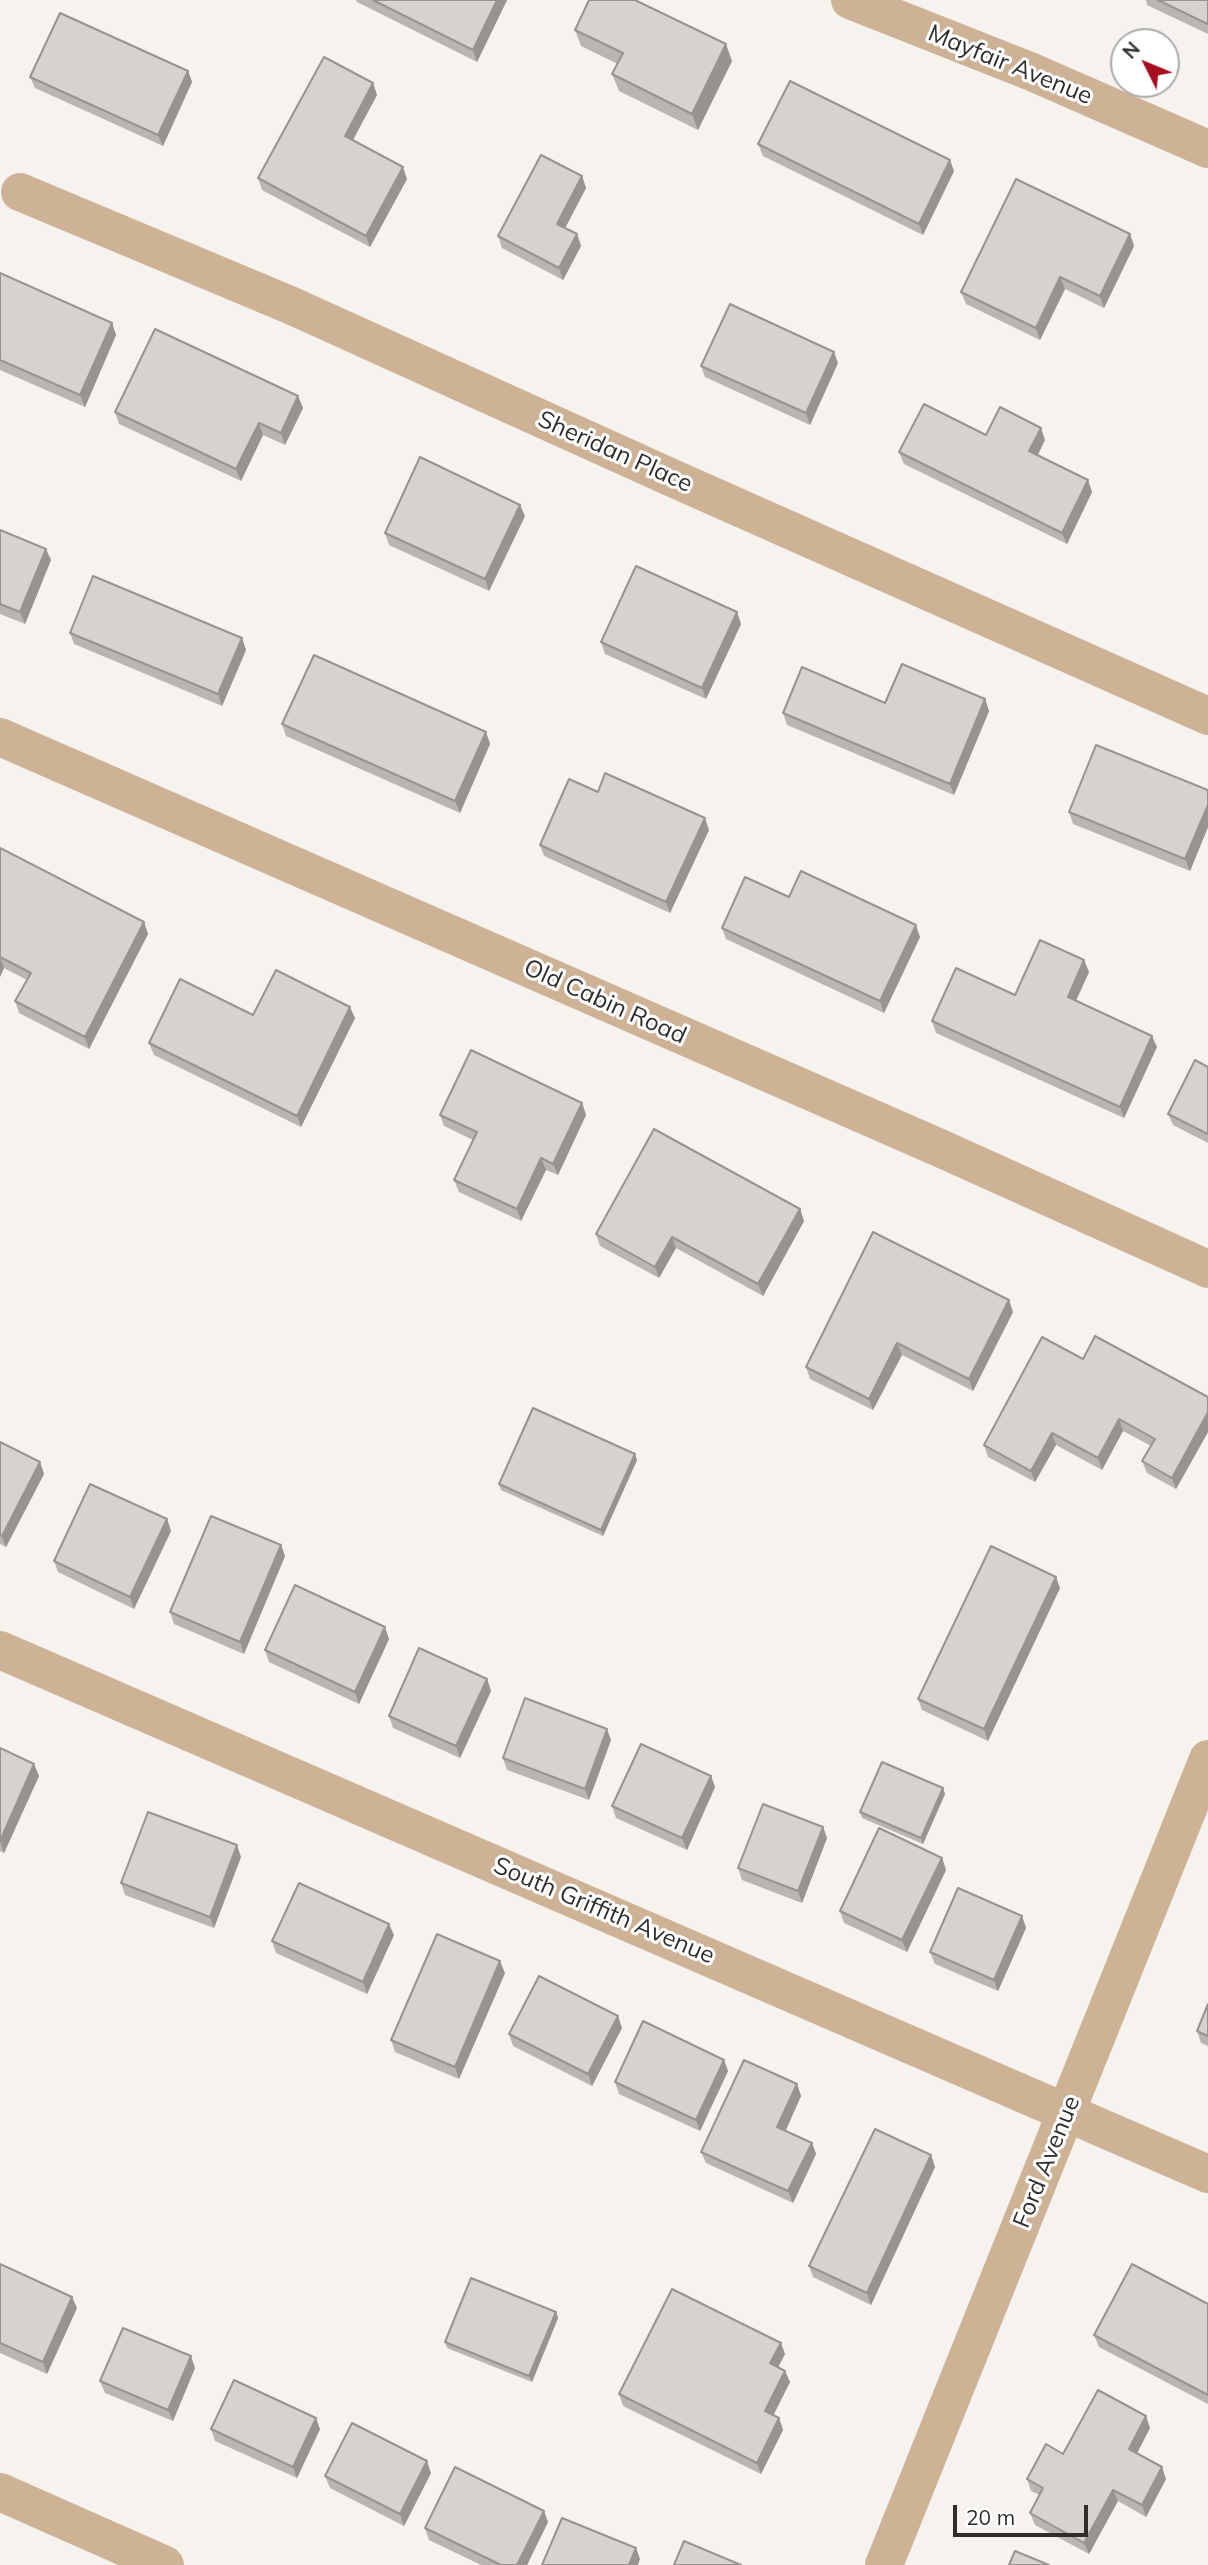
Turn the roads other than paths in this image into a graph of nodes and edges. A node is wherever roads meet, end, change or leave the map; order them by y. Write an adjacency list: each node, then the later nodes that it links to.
1 (850, 0): 2 (street, Mayfair Avenue)
2 (1208, 149)
3 (20, 192): 4 (street, Sheridan Place)
4 (1208, 716)
5 (0, 737): 6 (street, Old Cabin Road)
6 (1208, 1269)
7 (0, 1650): 9 (street, South Griffith Avenue)
8 (1208, 1759): 9 (street, Ford Avenue)
9 (1068, 2112): 10 (street, South Griffith Avenue); 13 (street, Ford Avenue)
10 (1208, 2174)
11 (0, 2492): 12 (street)
12 (165, 2565)
13 (884, 2565)

